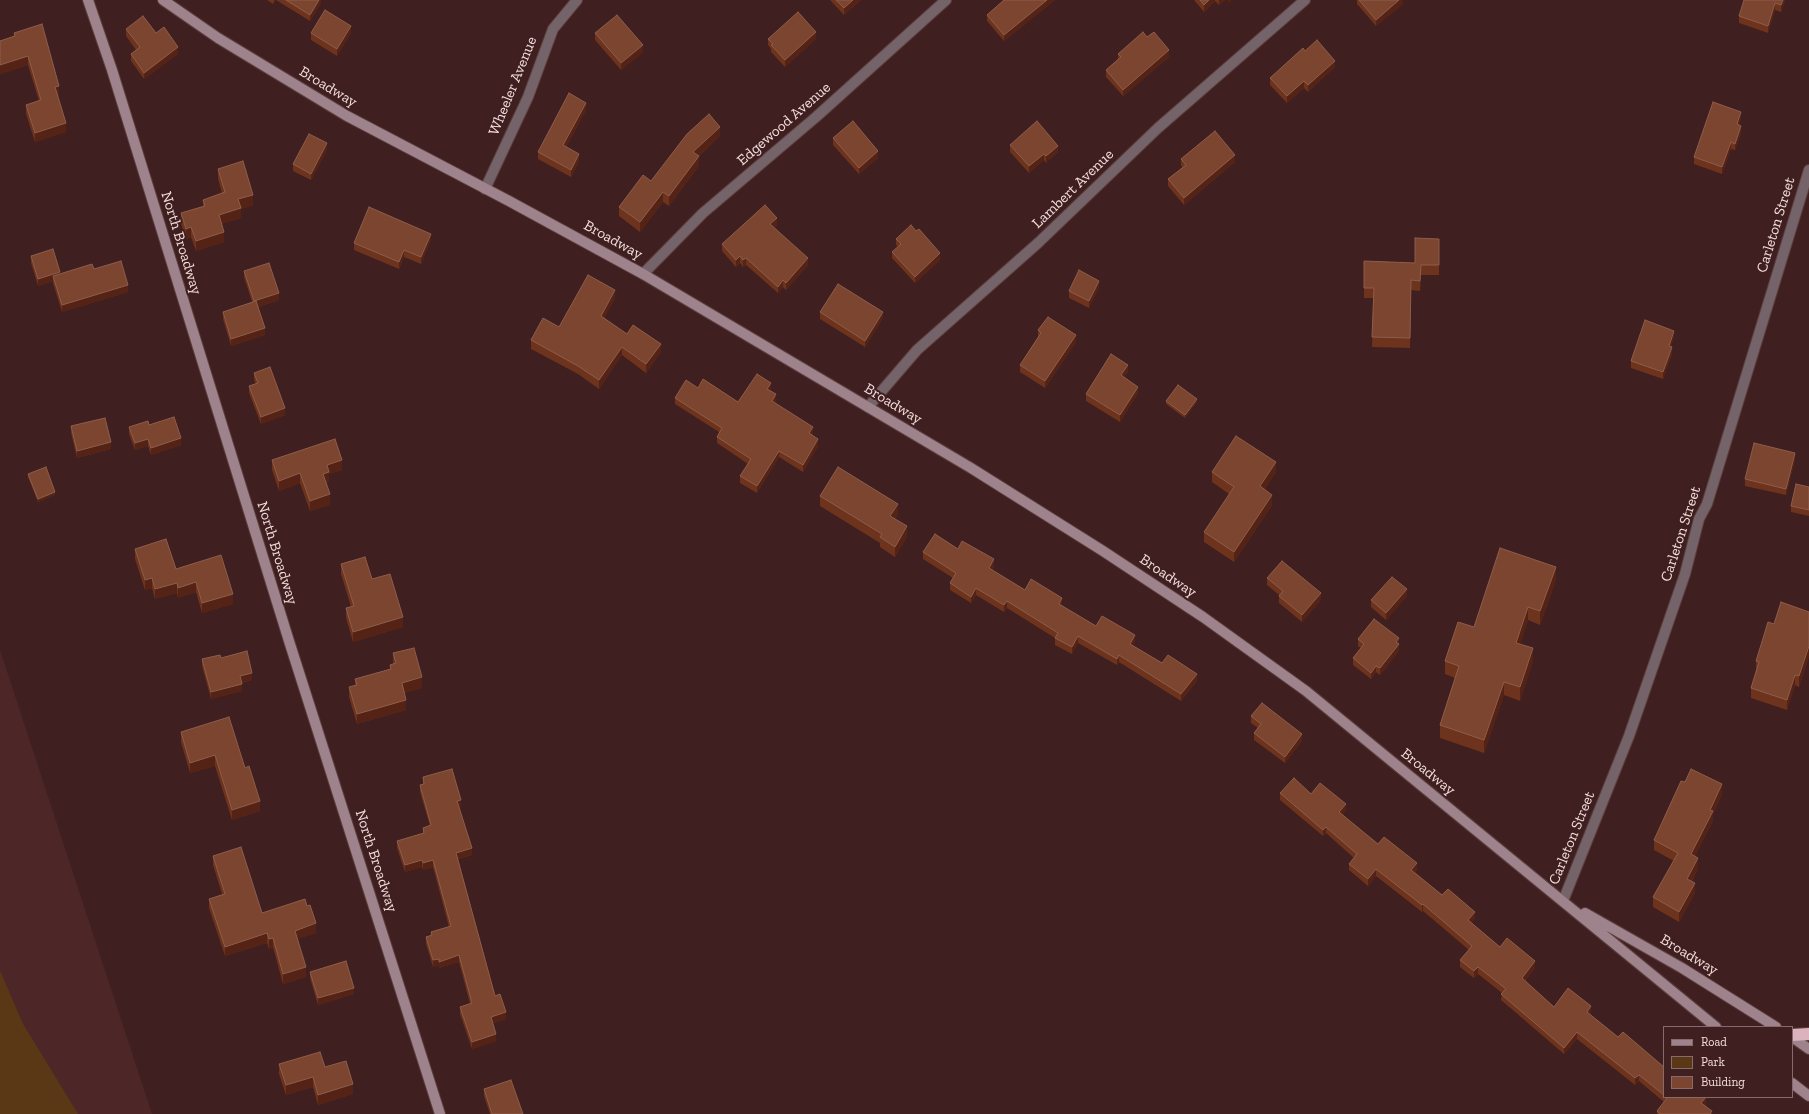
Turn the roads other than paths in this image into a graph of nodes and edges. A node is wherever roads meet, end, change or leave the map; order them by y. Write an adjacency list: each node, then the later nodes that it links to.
1 (88, 0): 19 (main road, North Broadway)
2 (163, 0): 7 (main road, Broadway)
3 (577, 0): 7 (street, Wheeler Avenue)
4 (946, 0): 8 (street, Edgewood Avenue)
5 (1305, 0): 9 (street, Lambert Avenue)
6 (1809, 170): 10 (street, Carleton Street)
7 (485, 189): 8 (main road, Broadway)
8 (643, 274): 9 (main road, Broadway)
9 (868, 407): 10 (main road, Broadway)
10 (1563, 901): 11 (main road, Broadway); 12 (main road, Broadway)
11 (1715, 1026)
12 (1774, 1026)
13 (1809, 1034): 14 (highway)
14 (1793, 1036)
15 (1793, 1037): 16 (main road)
16 (1809, 1049)
17 (1793, 1084): 18 (main road)
18 (1809, 1096)
19 (440, 1114)

